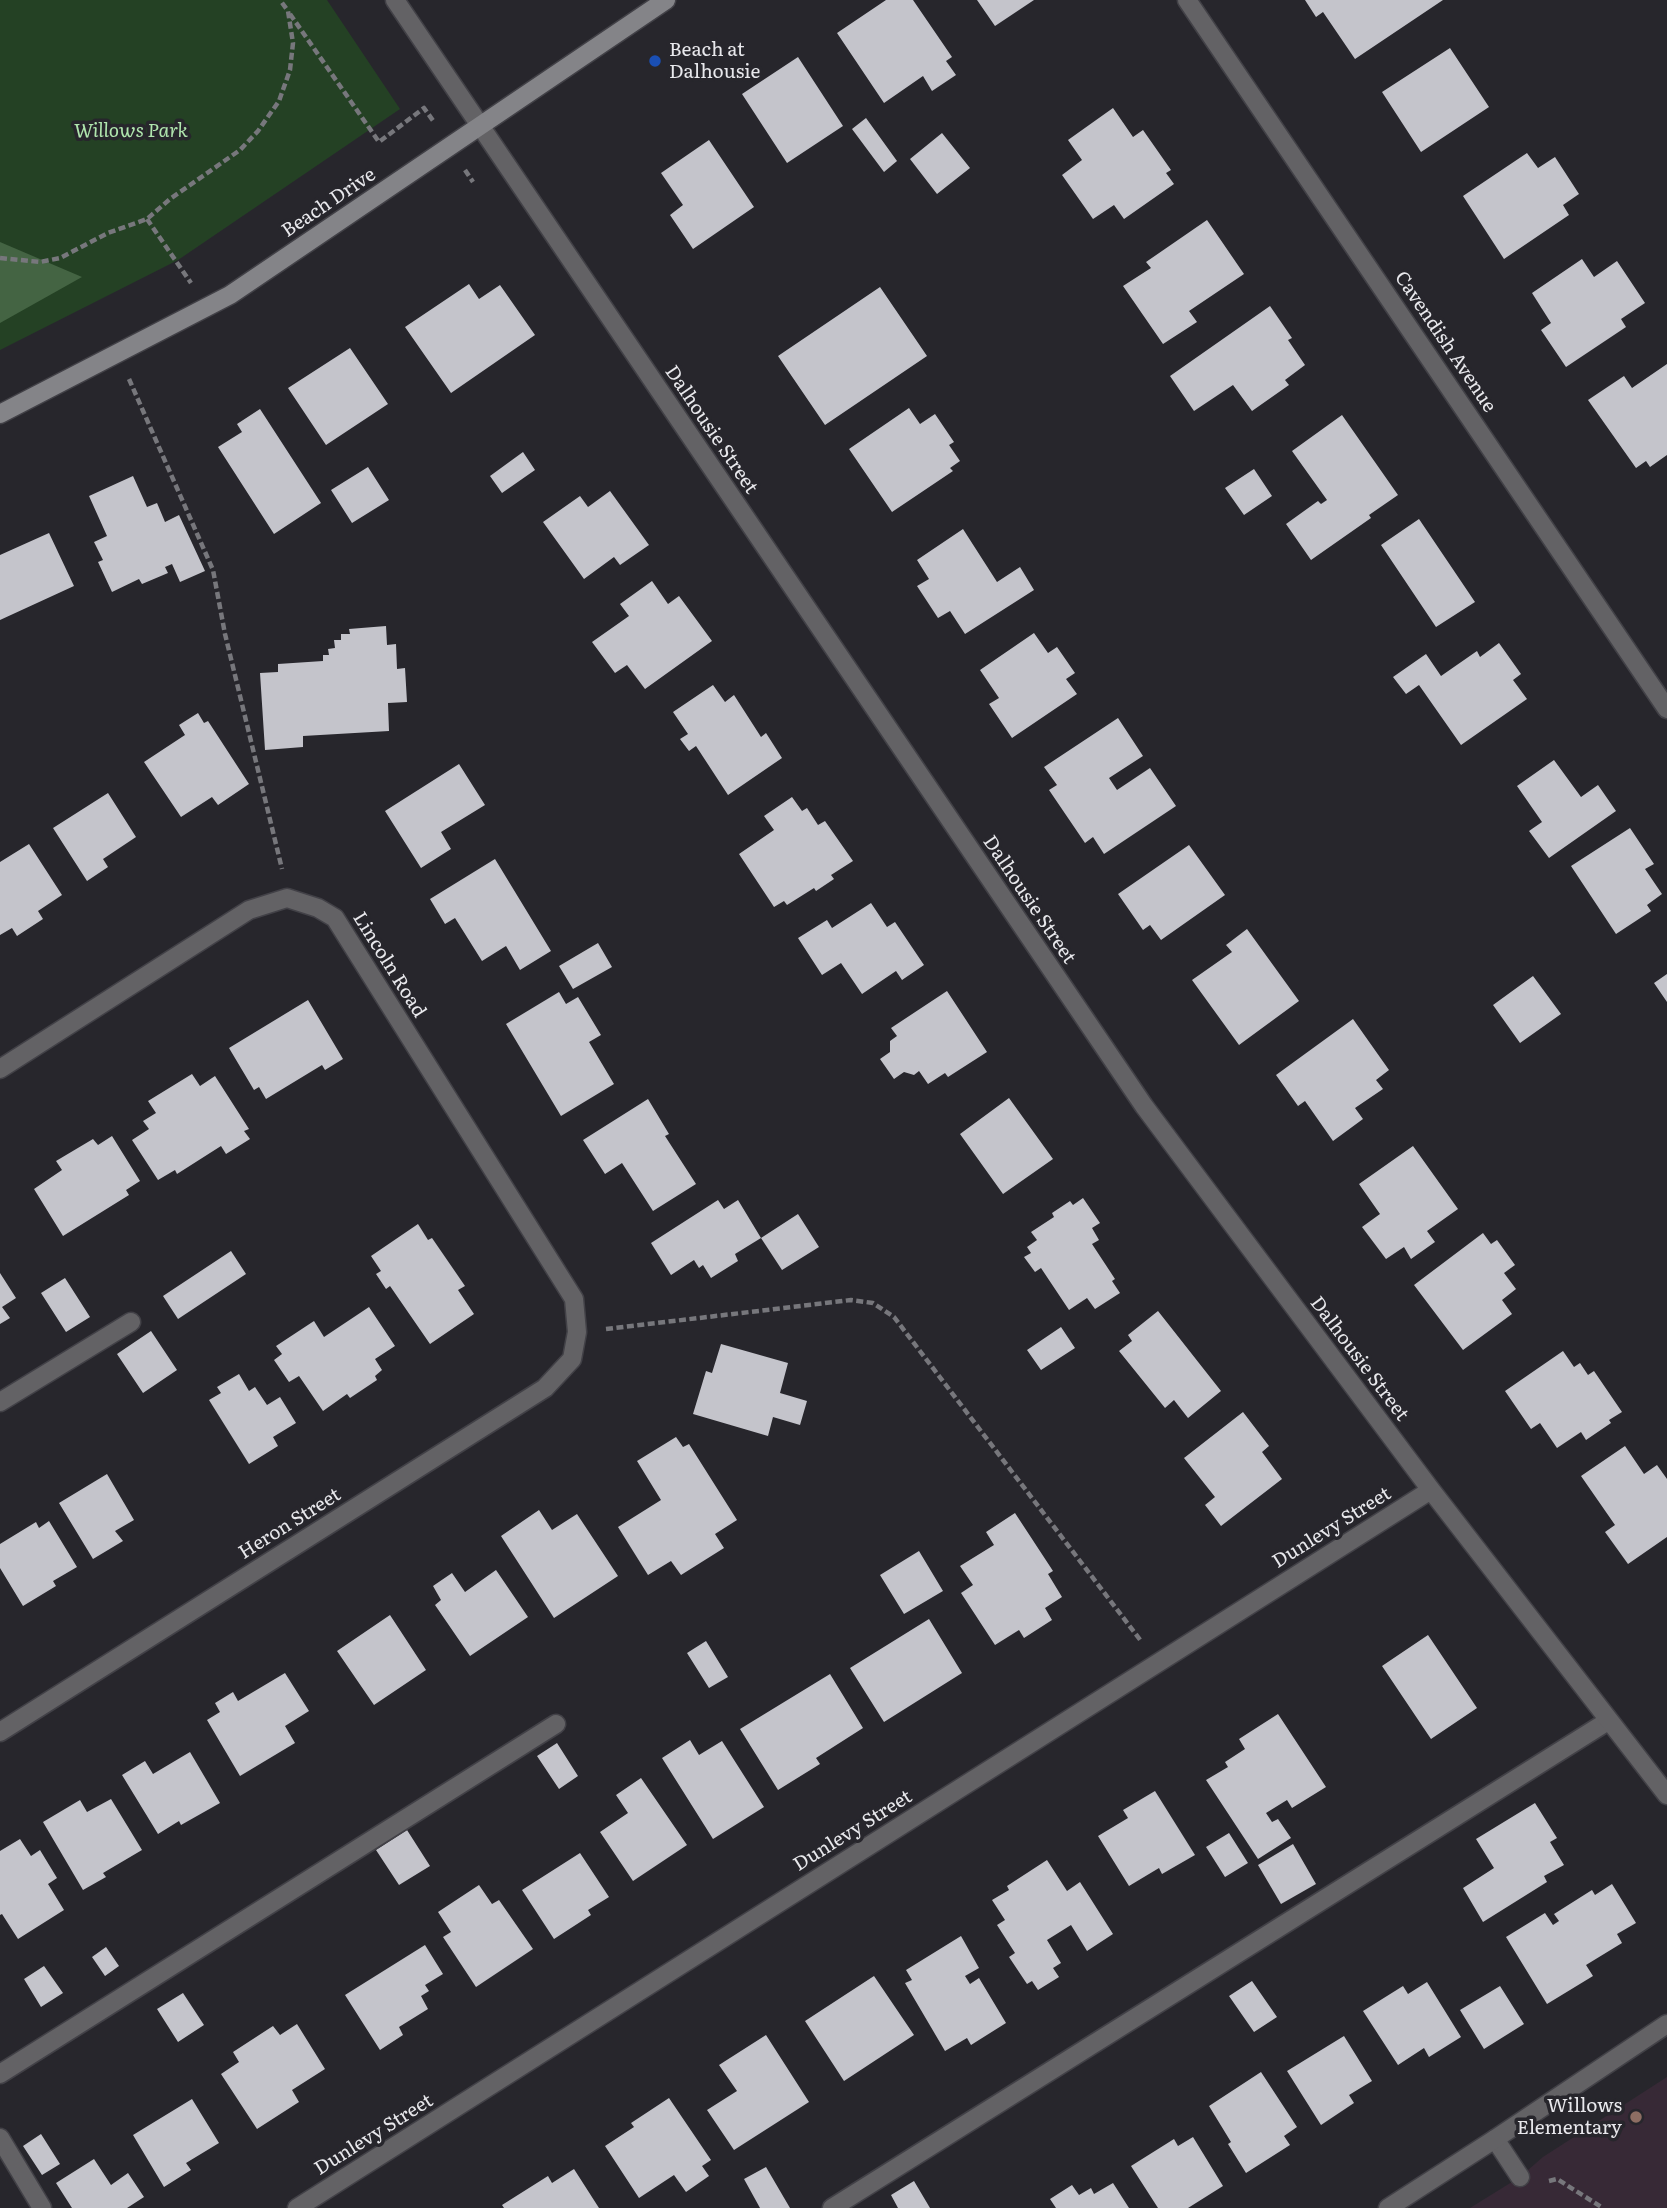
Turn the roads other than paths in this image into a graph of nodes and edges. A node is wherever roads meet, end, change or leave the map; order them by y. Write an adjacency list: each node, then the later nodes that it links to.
1 (395, 0): 4 (street, Dalhousie Street)
2 (666, 0): 4 (main road, Beach Drive)
3 (1187, 0): 6 (street, Cavendish Avenue)
4 (479, 126): 5 (main road, Beach Drive); 11 (street, Dalhousie Street)
5 (0, 414)
6 (1667, 709)
7 (0, 1069): 9 (street, Lincoln Road)
8 (131, 1322): 10 (street)
9 (577, 1332): 14 (street, Heron Street)
10 (0, 1402)
11 (1432, 1490): 12 (street, Dalhousie Street); 22 (street, Dunlevy Street)
12 (1608, 1721): 15 (street, Dalhousie Street); 23 (street)
13 (556, 1724): 17 (street)
14 (0, 1732)
15 (1667, 1796)
16 (1667, 2024): 19 (street)
17 (0, 2074)
18 (0, 2138): 21 (street)
19 (1495, 2139): 20 (street); 24 (street)
20 (1520, 2177)
21 (42, 2208)
22 (297, 2208)
23 (832, 2208)
24 (1388, 2208)

